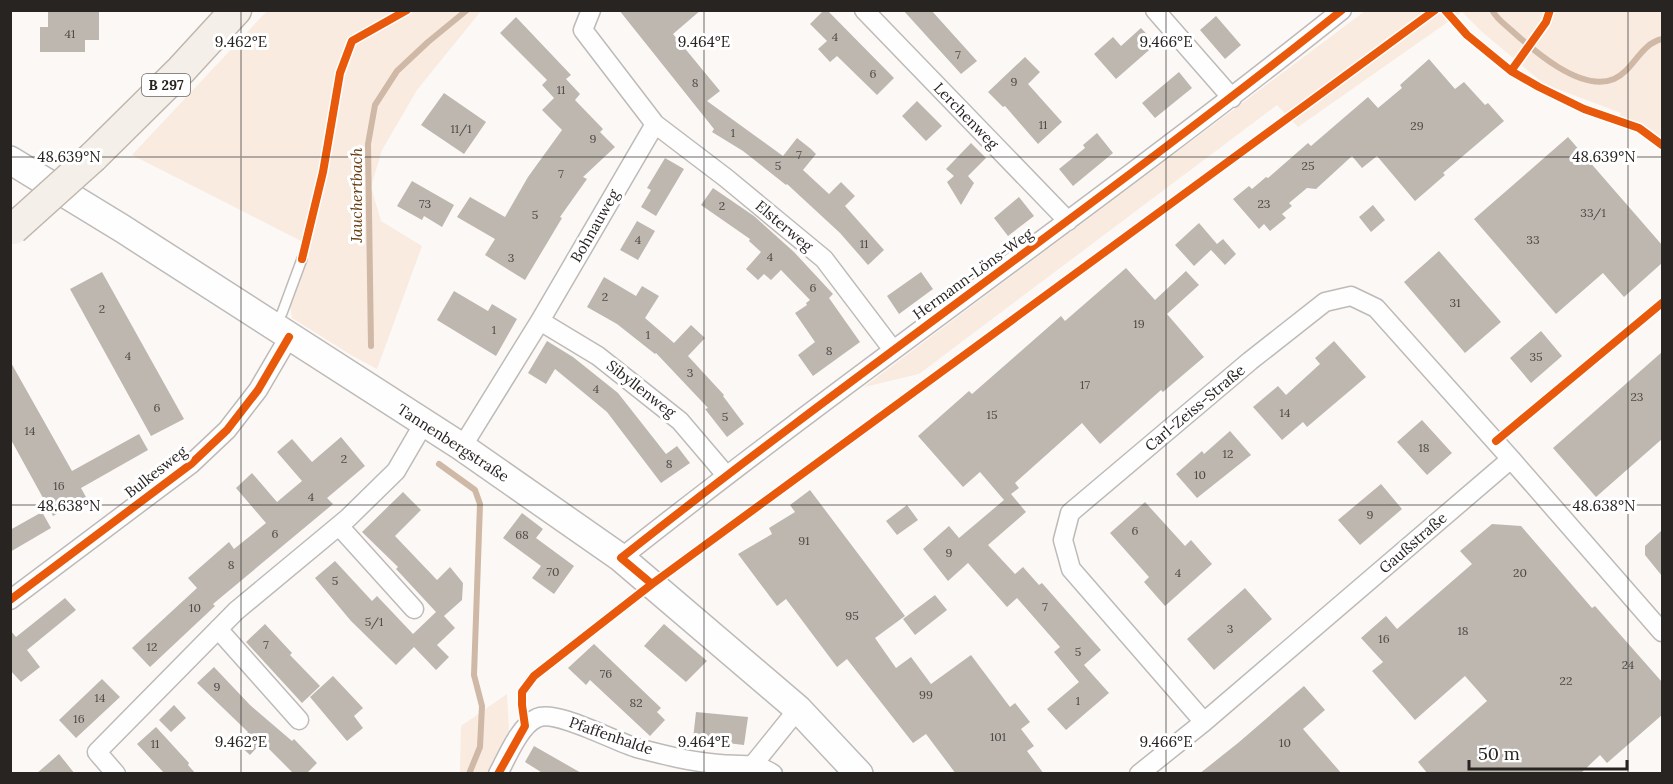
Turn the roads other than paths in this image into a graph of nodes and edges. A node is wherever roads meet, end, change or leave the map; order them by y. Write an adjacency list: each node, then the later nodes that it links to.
1 (236, 10): 10 (main road, B 297, bridge)
2 (591, 10): 7 (street)
3 (864, 10): 9 (street, Lerchenweg)
4 (1155, 10): 6 (street)
5 (1342, 10): 6 (street, Hermann-Löns-Weg)
6 (1232, 98): 9 (street, Hermann-Löns-Weg)
7 (655, 124): 12 (street, Bohnauweg); 14 (street, Elsterweg)
8 (10, 160): 13 (street, Tannenbergstraße)
9 (1068, 221): 14 (street, Hermann-Löns-Weg)
10 (12, 230)
11 (302, 259): 13 (lane)
12 (540, 321): 16 (street, Bohnauweg); 18 (street, Sibyllenweg)
13 (281, 332): 15 (street, Tannenbergstraße); 21 (street, Bulkesweg)
14 (893, 350): 18 (street, Hermann-Löns-Weg)
15 (424, 423): 16 (street, Tannenbergstraße); 19 (street)
16 (462, 447): 20 (street, Tannenbergstraße)
17 (1511, 459): 24 (street); 27 (street, Gaußstraße); 27 (street, Carl-Zeiss-Straße)
18 (726, 475): 20 (street, Hermann-Löns-Weg)
19 (339, 526): 22 (street); 23 (street)
20 (621, 558): 25 (street, Tannenbergstraße)
21 (10, 600)
22 (414, 609)
23 (218, 629): 26 (street); 30 (street)
24 (1662, 632)
25 (798, 709): 28 (street); 33 (street, Tannenbergstraße)
26 (299, 720)
27 (1204, 722): 34 (street, Gaußstraße)
28 (752, 766): 29 (street, Pfaffenhalde); 32 (street, Pfaffenhalde)
29 (717, 769): 31 (street, Pfaffenhalde)
30 (116, 774)
31 (498, 774)
32 (772, 774)
33 (860, 774)
34 (1139, 774)

